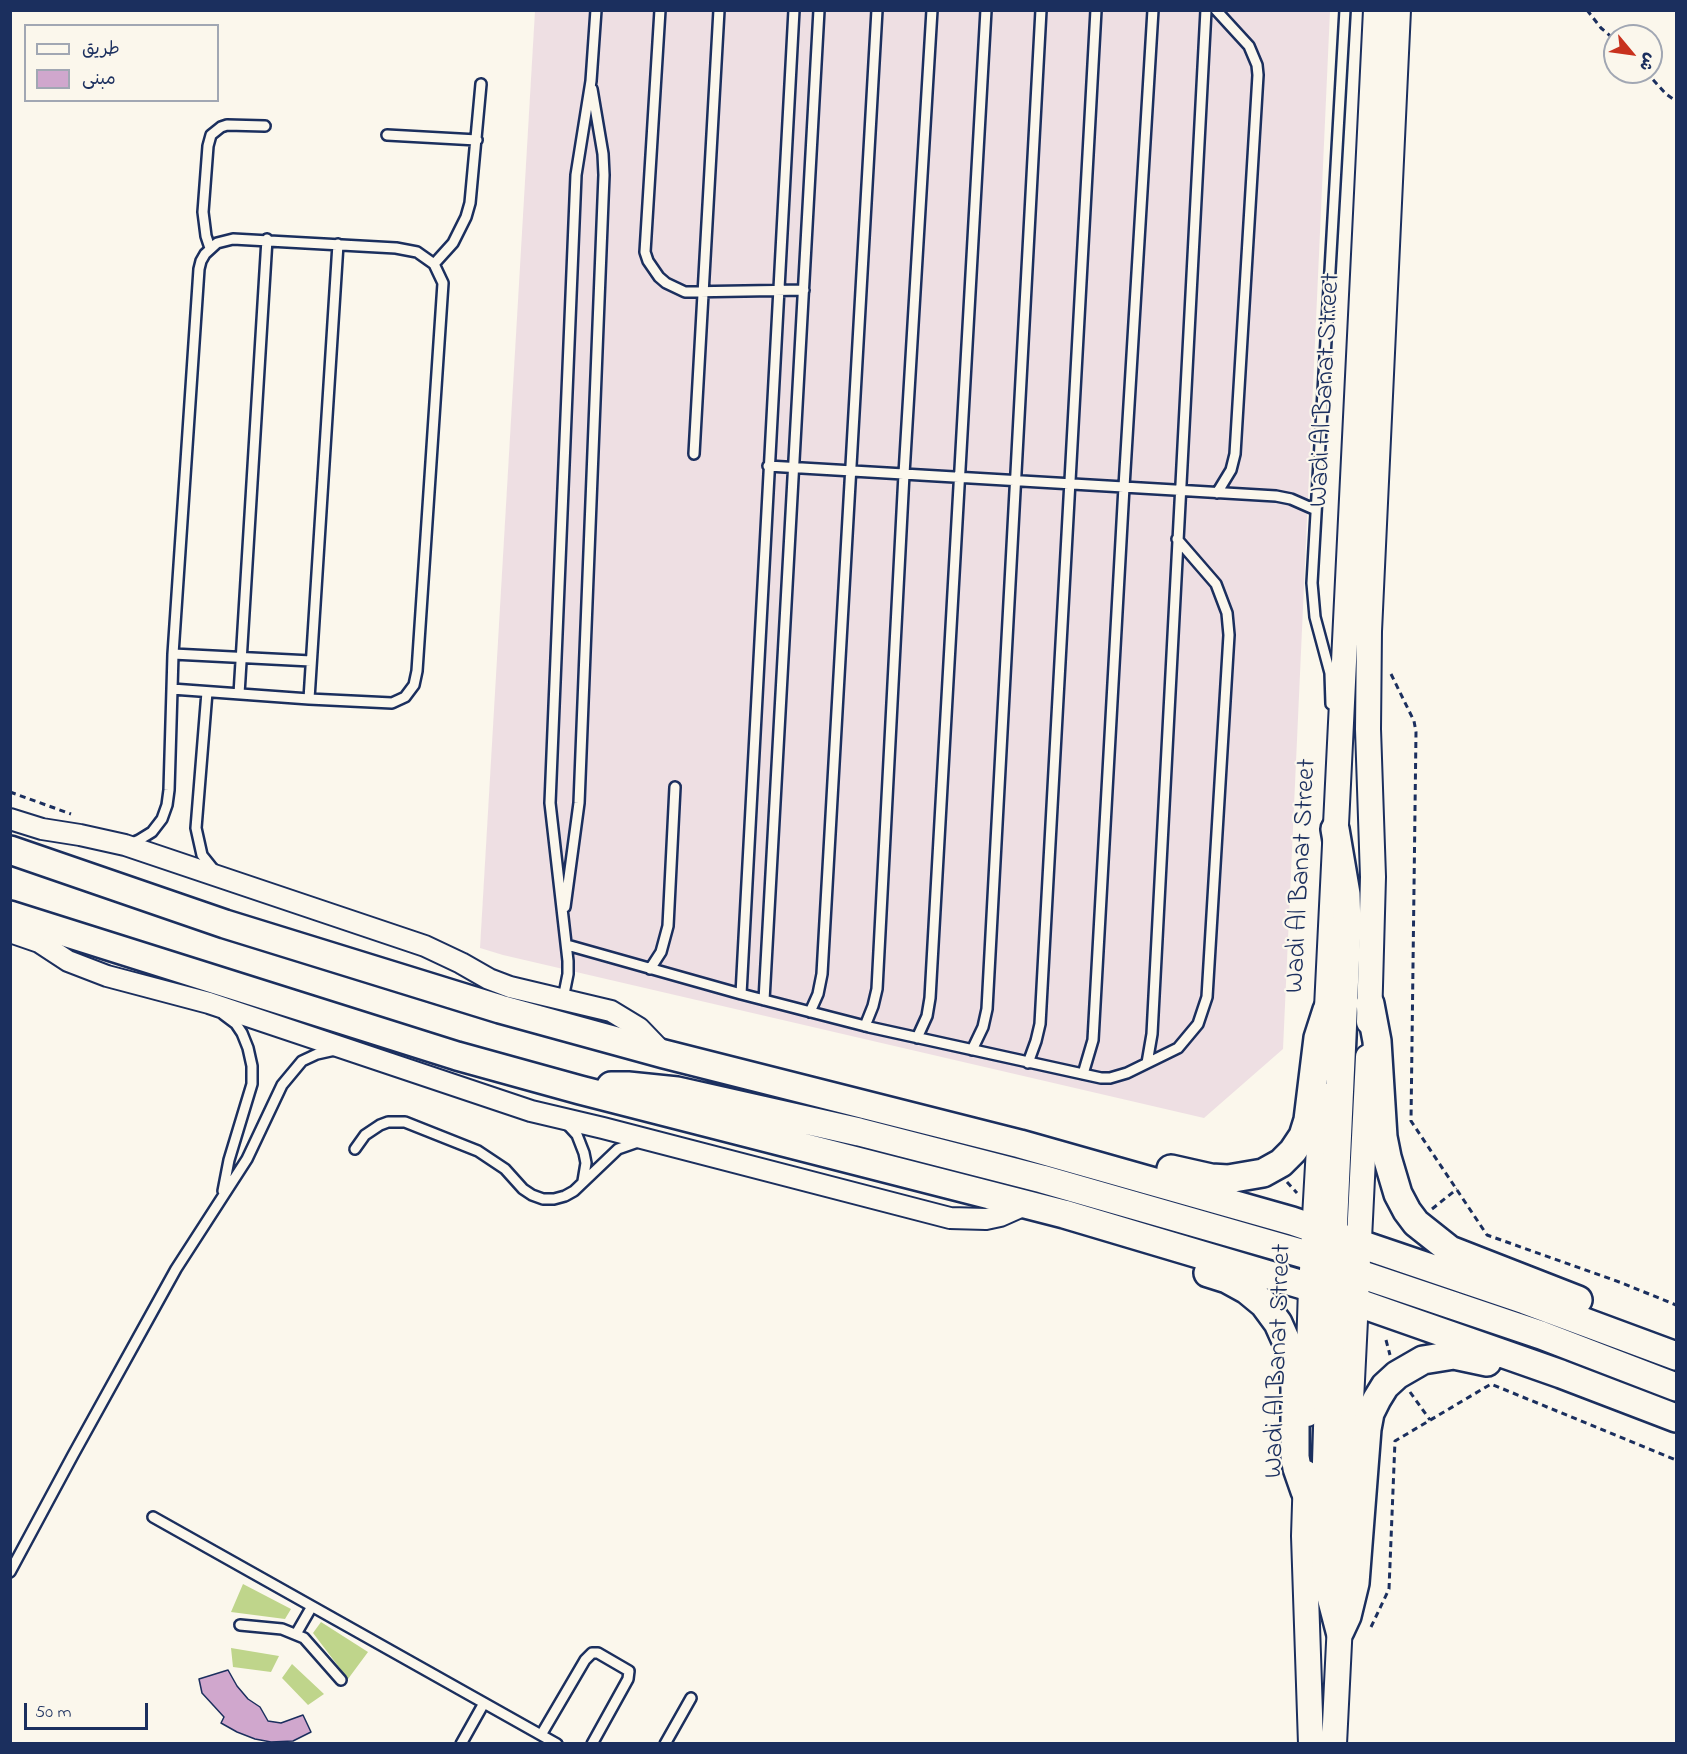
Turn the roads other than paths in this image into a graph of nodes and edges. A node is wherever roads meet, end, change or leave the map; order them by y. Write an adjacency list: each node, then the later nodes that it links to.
1 (596, 10): 17 (lane)
2 (660, 10): 28 (lane)
3 (718, 10): 28 (lane)
4 (794, 10): 26 (lane)
5 (819, 10): 27 (lane)
6 (877, 10): 32 (lane)
7 (932, 10): 33 (lane)
8 (986, 10): 34 (lane)
9 (1041, 10): 35 (lane)
10 (1096, 10): 36 (lane)
11 (1154, 10): 37 (lane)
12 (1206, 10): 38 (lane)
13 (1216, 10): 39 (lane)
14 (1345, 10): 40 (lane)
15 (1376, 10): 49 (street, Wadi Al Banat Street)
16 (1398, 10): 65 (street, Wadi Al Banat Street)
17 (591, 81): 57 (lane); 57 (lane)
18 (481, 84): 21 (lane)
19 (265, 126): 24 (lane)
20 (387, 135): 21 (lane)
21 (477, 140): 25 (lane)
22 (267, 239): 23 (lane); 24 (lane); 43 (lane)
23 (338, 244): 25 (lane); 44 (lane)
24 (210, 248): 42 (lane)
25 (434, 264): 48 (lane)
26 (778, 290): 27 (lane); 28 (lane); 30 (lane)
27 (804, 290): 31 (lane)
28 (703, 292): 29 (lane)
29 (694, 454)
30 (768, 466): 31 (lane); 61 (lane)
31 (794, 467): 32 (lane); 63 (lane)
32 (851, 471): 33 (lane); 67 (lane)
33 (904, 474): 34 (lane); 68 (lane)
34 (960, 477): 35 (lane); 69 (lane)
35 (1015, 480): 36 (lane); 71 (lane)
36 (1070, 484): 37 (lane); 73 (lane)
37 (1124, 487): 38 (lane); 75 (lane)
38 (1180, 490): 39 (lane); 41 (lane)
39 (1217, 493): 40 (lane)
40 (1317, 510): 49 (lane)
41 (1178, 538): 74 (lane); 74 (lane)
42 (173, 654): 43 (lane); 45 (lane)
43 (242, 657): 44 (lane); 47 (lane)
44 (311, 662): 48 (lane)
45 (172, 689): 46 (lane); 53 (lane)
46 (207, 692): 47 (lane); 55 (lane)
47 (239, 694): 48 (lane)
48 (309, 699)
49 (1339, 760): 52 (street, Wadi Al Banat Street)
50 (675, 787): 60 (lane)
51 (10, 819): 53 (street)
52 (1335, 829): 66 (street, Wadi Al Banat Street); 86 (main road)
53 (124, 845): 55 (street)
54 (10, 850): 72 (main road)
55 (219, 876): 62 (street)
56 (10, 915): 76 (main road)
57 (564, 919): 59 (lane)
58 (10, 932): 64 (street)
59 (567, 945): 60 (lane); 62 (lane)
60 (650, 969): 61 (lane)
61 (741, 994): 63 (lane)
62 (563, 999): 72 (street)
63 (764, 1000): 67 (lane)
64 (209, 1003): 70 (street); 82 (lane)
65 (1370, 1004): 85 (street, Wadi Al Banat Street); 87 (main road)
66 (1327, 1010): 80 (main road); 86 (street, Wadi Al Banat Street)
67 (810, 1012): 68 (lane)
68 (865, 1026): 69 (lane)
69 (917, 1038): 71 (lane)
70 (351, 1050): 77 (street); 82 (lane)
71 (972, 1050): 73 (lane)
72 (664, 1054): 80 (main road)
73 (1028, 1063): 75 (lane)
74 (1147, 1063): 75 (lane)
75 (1083, 1074)
76 (580, 1090): 83 (main road); 86 (main road)
77 (557, 1118): 78 (street); 81 (lane)
78 (655, 1142): 81 (lane); 83 (street)
79 (355, 1149): 81 (lane)
80 (1102, 1166): 86 (main road)
81 (582, 1183)
82 (221, 1197): 94 (lane)
83 (1028, 1204): 84 (main road)
84 (1064, 1214): 86 (main road); 92 (main road)
85 (1359, 1243): 86 (main road); 88 (main road)
86 (1332, 1266): 89 (main road); 90 (main road); 92 (street, Wadi Al Banat Street); 99 (main road)
87 (1677, 1338)
88 (1677, 1356)
89 (1677, 1387)
90 (1623, 1398): 91 (main road); 99 (main road)
91 (1677, 1418)
92 (1305, 1491): 109 (street, Wadi Al Banat Street)
93 (153, 1517): 97 (lane)
94 (16, 1563): 95 (lane); 96 (lane)
95 (10, 1572)
96 (10, 1579)
97 (311, 1608): 100 (lane); 103 (lane)
98 (240, 1625): 100 (lane)
99 (1340, 1631): 110 (street)
100 (296, 1634): 101 (lane)
101 (341, 1680)
102 (691, 1698): 108 (lane)
103 (484, 1703): 104 (lane); 105 (lane)
104 (541, 1735): 106 (lane); 107 (lane)
105 (461, 1743)
106 (557, 1743)
107 (592, 1743)
108 (665, 1743)
109 (1311, 1743)
110 (1334, 1743)

